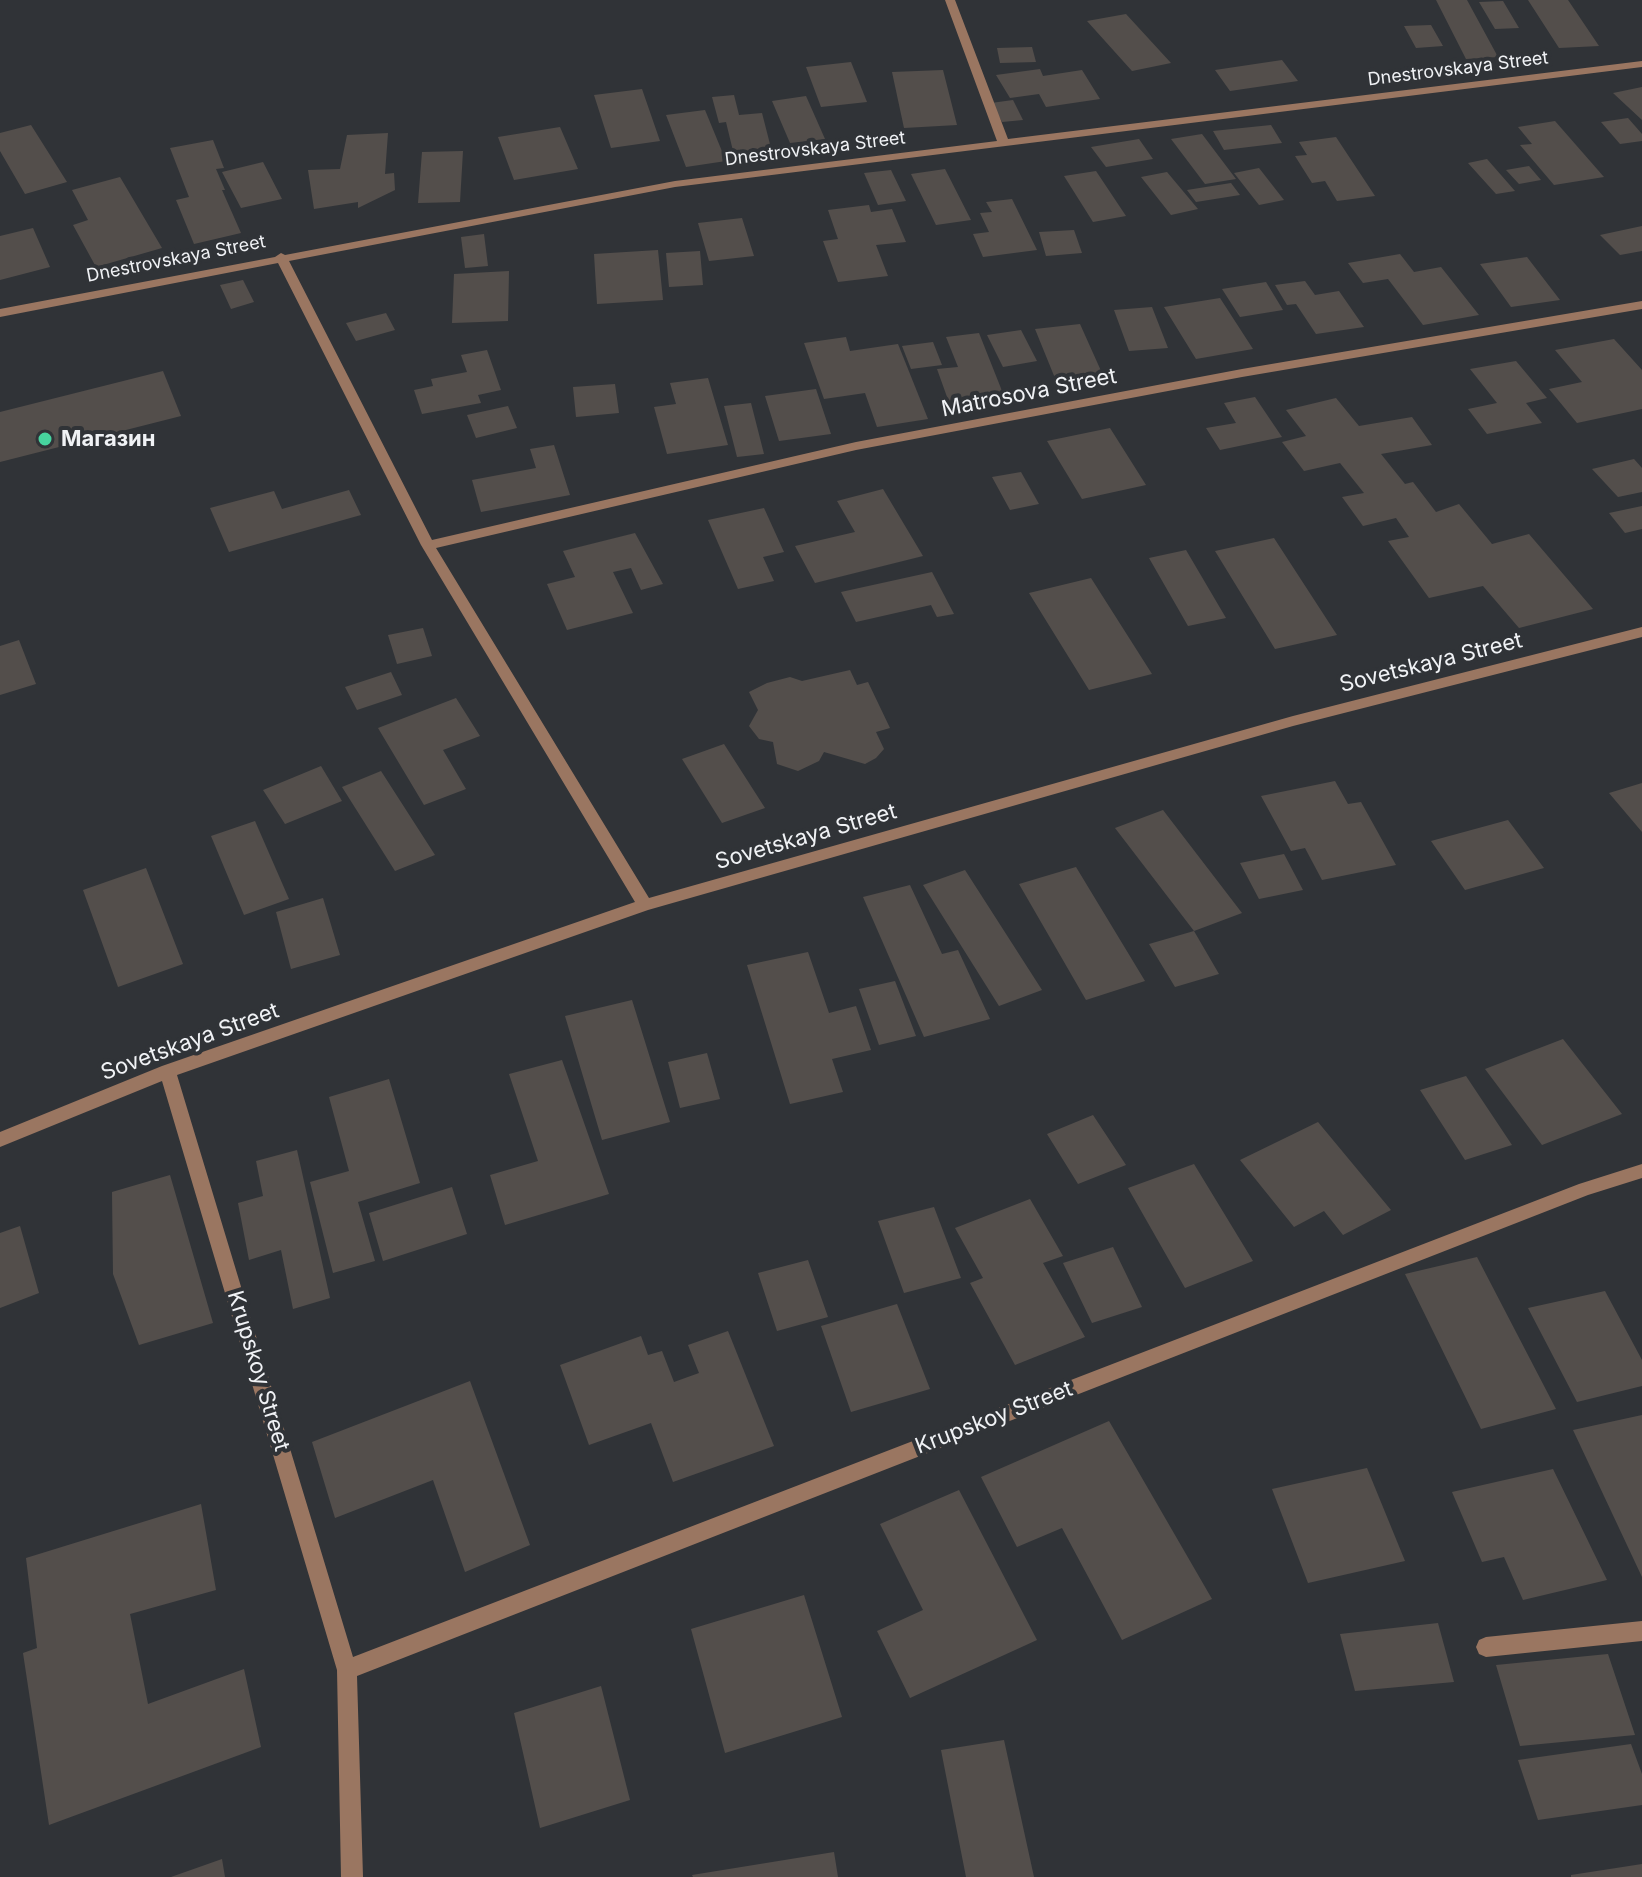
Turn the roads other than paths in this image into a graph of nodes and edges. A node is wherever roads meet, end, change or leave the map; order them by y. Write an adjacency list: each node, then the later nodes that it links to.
1 (950, 0): 3 (street)
2 (1642, 64): 3 (street, Dnestrovskaya Street)
3 (1004, 144): 4 (street, Dnestrovskaya Street)
4 (281, 257): 6 (street, Dnestrovskaya Street); 7 (street)
5 (1642, 305): 7 (street, Matrosova Street)
6 (0, 313)
7 (428, 545): 9 (street)
8 (1642, 632): 9 (street, Sovetskaya Street)
9 (645, 905): 10 (street, Sovetskaya Street)
10 (168, 1071): 11 (street, Sovetskaya Street); 15 (street, Krupskoy Street)
11 (0, 1140)
12 (1642, 1171): 15 (street, Krupskoy Street)
13 (1642, 1631): 14 (street)
14 (1486, 1647)
15 (347, 1670): 16 (street, Krupskoy Street)
16 (352, 1877)

